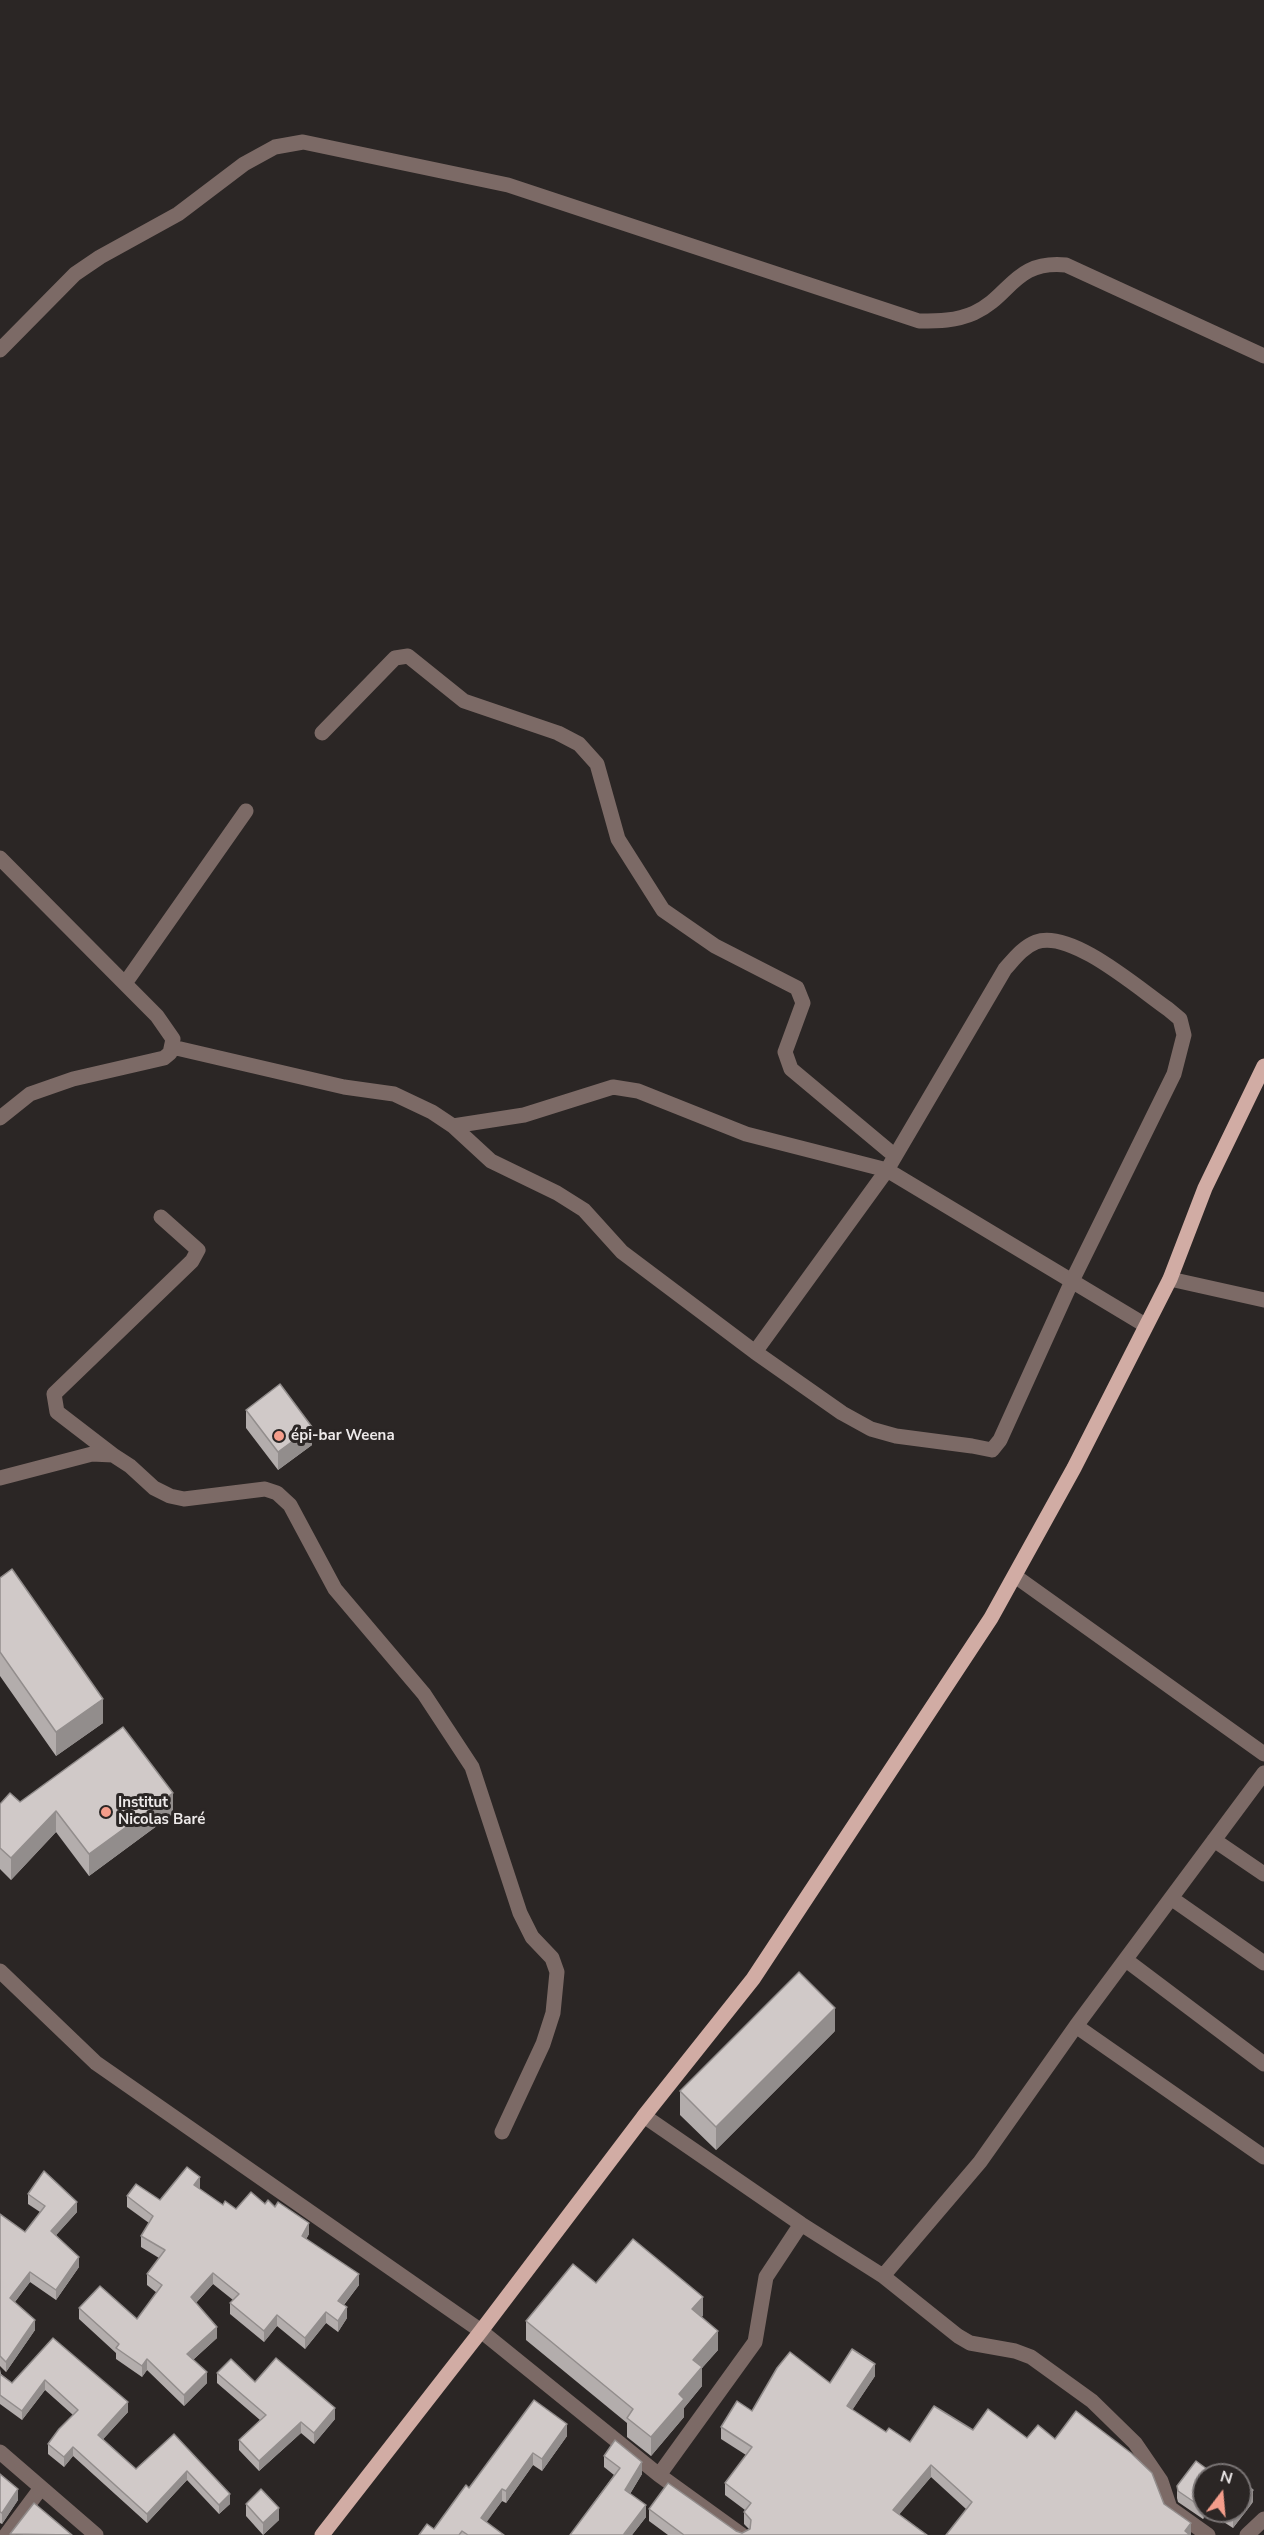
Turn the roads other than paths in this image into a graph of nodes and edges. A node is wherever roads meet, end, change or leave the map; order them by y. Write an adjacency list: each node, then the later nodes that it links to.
1 (0, 350): 2 (street)
2 (1264, 356)
3 (322, 733): 11 (street)
4 (246, 811): 6 (street)
5 (0, 858): 6 (street)
6 (126, 982): 7 (street)
7 (172, 1047): 9 (street); 10 (street)
8 (1264, 1066): 14 (main road)
9 (0, 1118)
10 (453, 1126): 12 (street); 18 (street)
11 (895, 1156): 12 (street); 15 (street)
12 (887, 1170): 15 (street); 18 (street)
13 (161, 1217): 19 (street)
14 (1170, 1279): 16 (street); 17 (main road)
15 (1071, 1281): 17 (street); 18 (street)
16 (1264, 1300)
17 (1145, 1325): 21 (main road)
18 (755, 1352)
19 (113, 1455): 20 (street); 33 (street)
20 (0, 1478)
21 (1015, 1576): 22 (street); 32 (main road)
22 (1264, 1754)
23 (1264, 1773): 24 (street)
24 (1214, 1840): 25 (street); 26 (street)
25 (1264, 1874)
26 (1171, 1899): 27 (street); 28 (street)
27 (1126, 1960): 30 (street); 31 (street)
28 (1264, 1963)
29 (0, 1971): 37 (street)
30 (1076, 2026): 34 (street); 36 (street)
31 (1264, 2064)
32 (644, 2116): 35 (street); 37 (main road)
33 (502, 2132)
34 (1264, 2157)
35 (801, 2224): 36 (street); 39 (street)
36 (883, 2276): 46 (street)
37 (481, 2331): 39 (street); 44 (main road)
38 (0, 2452): 40 (street)
39 (659, 2475): 45 (street)
40 (41, 2488): 42 (street); 43 (street)
41 (1264, 2519): 47 (street)
42 (6, 2535)
43 (96, 2535)
44 (322, 2535)
45 (742, 2535)
46 (1208, 2535)
47 (1247, 2535)

